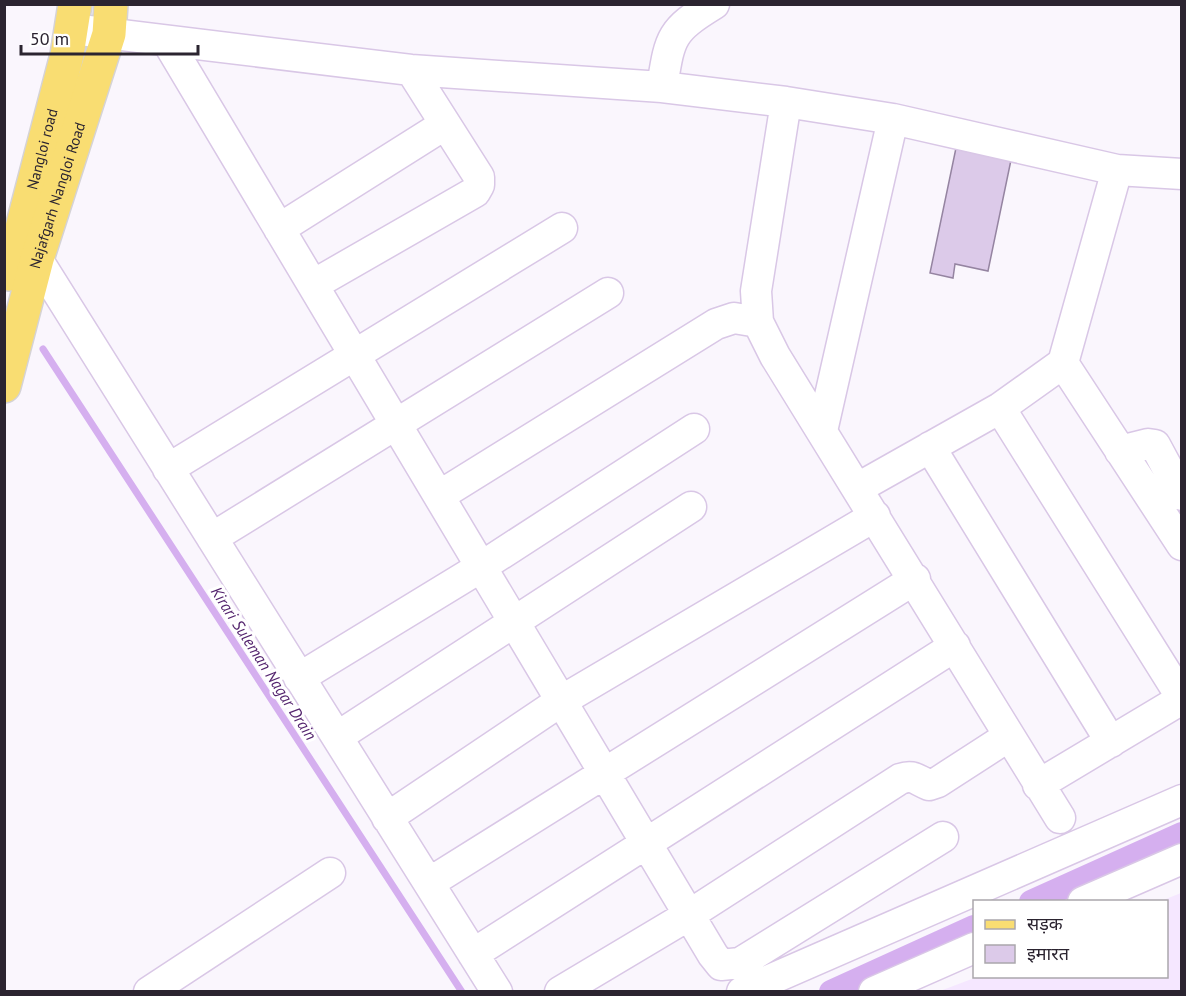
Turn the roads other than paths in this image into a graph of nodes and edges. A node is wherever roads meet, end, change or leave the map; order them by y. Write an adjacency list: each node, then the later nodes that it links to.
1 (705, 7): 6 (street)
2 (73, 17): 3 (street); 16 (main road, Nangloi road)
3 (110, 19): 4 (street); 14 (main road, Najafgarh Nangloi Road)
4 (166, 41): 5 (street); 13 (street)
5 (411, 70): 6 (street); 9 (street)
6 (662, 87): 7 (street)
7 (786, 102): 8 (street); 18 (street)
8 (893, 119): 10 (street); 25 (street)
9 (444, 125): 13 (street); 15 (street)
10 (1117, 170): 11 (street); 20 (street)
11 (1182, 174)
12 (562, 228): 19 (street)
13 (279, 229): 15 (street)
14 (37, 259): 21 (main road, Najafgarh Nangloi Road); 28 (street)
15 (313, 285): 19 (street)
16 (4, 293)
17 (608, 293): 23 (street)
18 (758, 322): 25 (street); 31 (street)
19 (355, 356): 23 (street); 28 (street)
20 (1063, 363): 22 (street); 27 (street)
21 (4, 386)
22 (1000, 408): 26 (street); 41 (street)
23 (396, 424): 31 (street); 34 (street)
24 (694, 429): 36 (street)
25 (822, 431): 29 (street)
26 (930, 447): 29 (street); 45 (street)
27 (1120, 451): 30 (street); 35 (street)
28 (168, 469): 34 (street)
29 (858, 488): 33 (street)
30 (1182, 495)
31 (439, 496): 36 (street)
32 (692, 507): 38 (street)
33 (875, 516): 37 (street); 42 (street)
34 (212, 538): 40 (street)
35 (1182, 545)
36 (481, 567): 38 (street); 40 (street)
37 (915, 579): 39 (street); 46 (street)
38 (515, 623): 42 (street); 44 (street)
39 (955, 646): 43 (street); 52 (street)
40 (299, 678): 44 (street)
41 (1182, 698): 45 (street)
42 (561, 701): 46 (street); 49 (street)
43 (1009, 736): 47 (street); 57 (street)
44 (337, 737): 49 (street)
45 (1111, 742): 47 (street)
46 (604, 773): 52 (street); 55 (street)
47 (1038, 785): 50 (street)
48 (1182, 800): 63 (street)
49 (387, 818): 55 (street)
50 (1060, 818)
51 (943, 837): 57 (street)
52 (646, 843): 57 (street); 59 (street)
53 (1182, 859): 56 (street)
54 (330, 873): 60 (street)
55 (429, 883): 59 (street)
56 (1088, 900)
57 (689, 915): 62 (street)
58 (973, 949): 64 (street)
59 (473, 954): 61 (street)
60 (149, 992)
61 (497, 992)
62 (560, 992)
63 (742, 992)
64 (874, 992)

